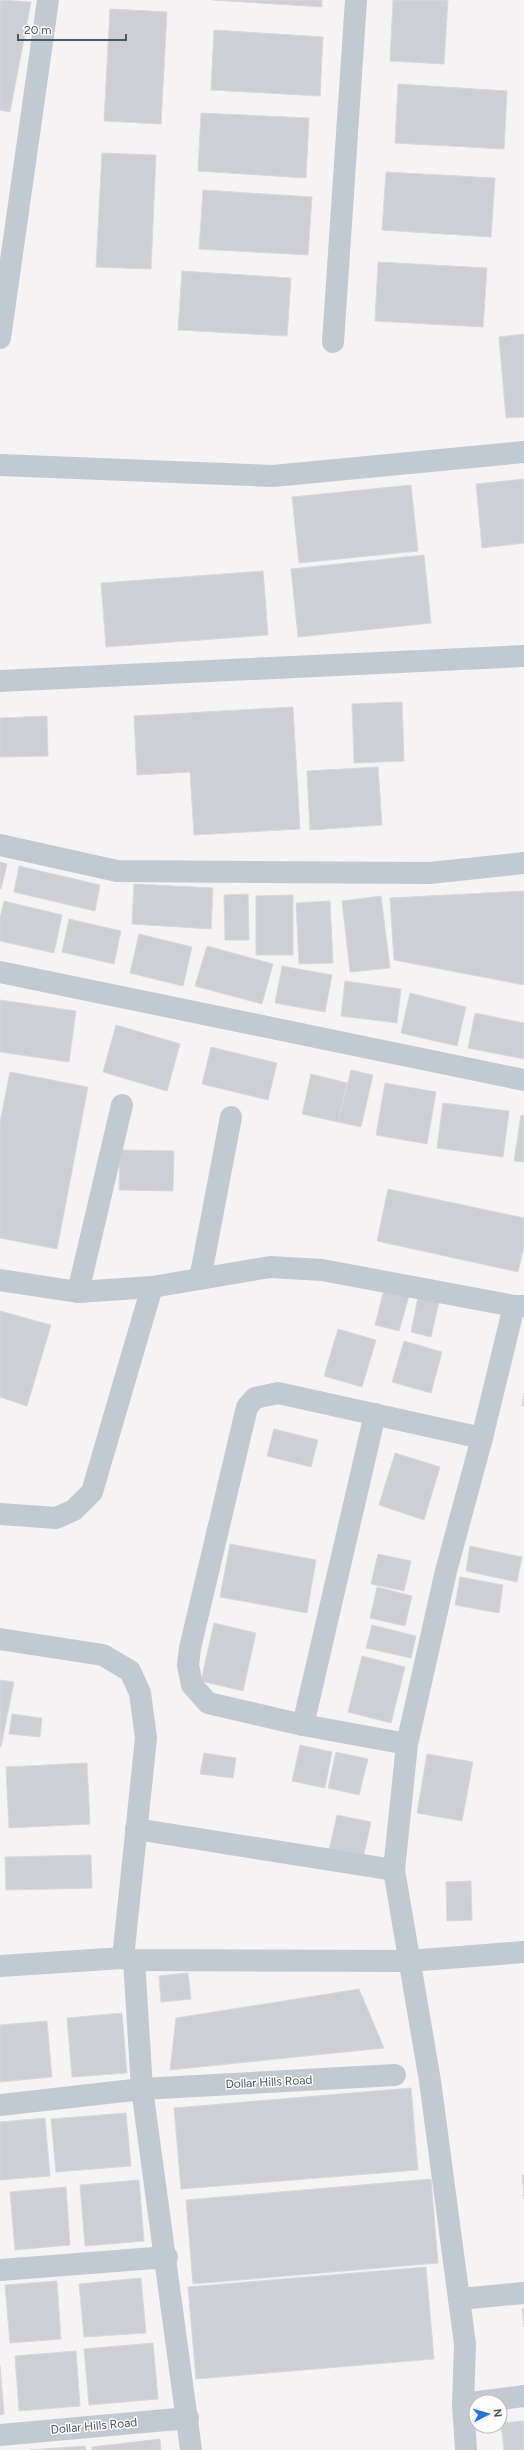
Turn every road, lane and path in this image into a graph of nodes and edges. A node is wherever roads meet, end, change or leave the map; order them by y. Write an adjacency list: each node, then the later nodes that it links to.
1 (48, 0): 3 (street)
2 (356, 0): 4 (street)
3 (0, 338)
4 (333, 342)
5 (524, 452): 6 (street)
6 (0, 465)
7 (524, 656): 8 (street)
8 (0, 681)
9 (0, 845): 10 (street)
10 (524, 863)
11 (0, 972): 12 (street)
12 (524, 1080)
13 (122, 1105): 18 (street)
14 (231, 1117): 15 (street)
15 (200, 1279): 17 (street); 19 (street)
16 (0, 1280): 18 (street)
17 (152, 1287): 18 (street); 22 (street)
18 (78, 1292)
19 (519, 1306): 21 (street)
20 (375, 1414): 21 (street); 24 (street); 24 (street)
21 (482, 1438): 25 (street)
22 (0, 1514)
23 (0, 1639): 26 (street)
24 (303, 1725): 25 (street)
25 (407, 1744): 27 (street)
26 (136, 1829): 27 (street); 29 (street)
27 (394, 1870): 30 (street)
28 (524, 1952): 30 (street)
29 (128, 1959): 30 (street); 31 (street); 33 (street)
30 (409, 1961): 38 (street)
31 (0, 1966)
32 (395, 2075): 33 (street, Dollar Hills Road)
33 (142, 2089): 34 (street, Dollar Hills Road); 35 (street)
34 (0, 2105)
35 (167, 2257): 36 (street); 41 (street)
36 (0, 2270)
37 (524, 2293): 38 (street)
38 (459, 2298): 40 (street)
39 (524, 2396): 40 (street)
40 (462, 2404): 44 (street)
41 (188, 2418): 42 (street, Dollar Hills Road); 43 (street)
42 (0, 2435)
43 (191, 2450)
44 (466, 2450)

